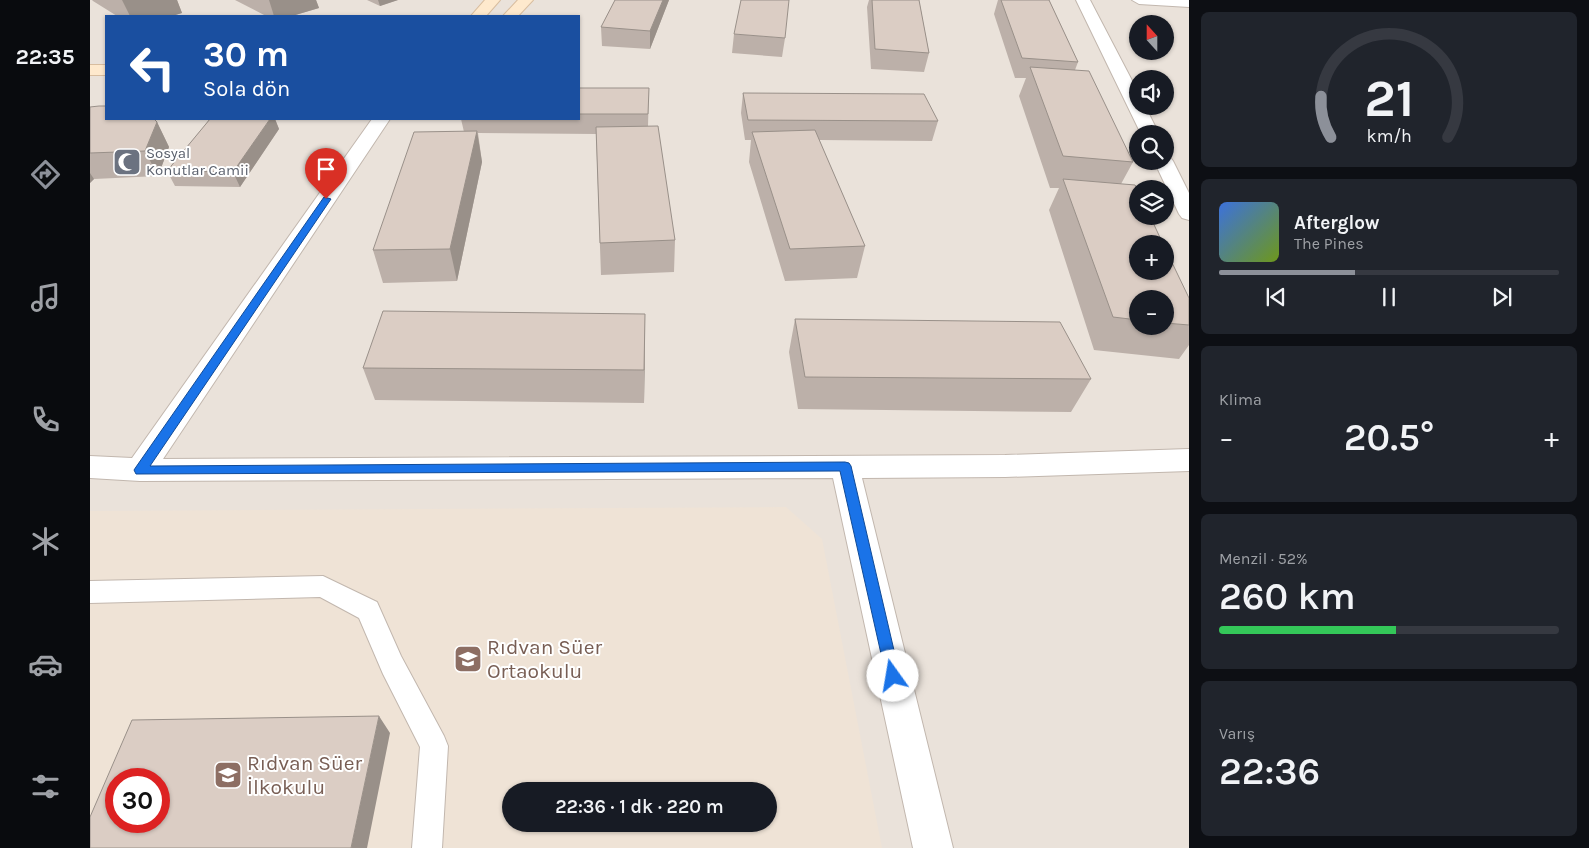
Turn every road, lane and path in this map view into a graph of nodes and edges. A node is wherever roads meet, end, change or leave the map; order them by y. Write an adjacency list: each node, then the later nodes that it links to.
1 (493, 0): 6 (main road)
2 (526, 0): 7 (main road)
3 (1083, 0): 13 (street)
4 (1139, 0): 5 (street)
5 (1189, 3)
6 (479, 15)
7 (511, 15)
8 (90, 70): 9 (main road)
9 (105, 70)
10 (90, 84): 11 (main road)
11 (105, 84)
12 (380, 120): 19 (street)
13 (1146, 125)
14 (1167, 170): 15 (street)
15 (1189, 214)
16 (1189, 460): 17 (street)
17 (845, 466): 19 (street); 22 (street)
18 (90, 467): 19 (street)
19 (140, 470)
20 (90, 592): 21 (lane)
21 (427, 848)
22 (933, 848)

